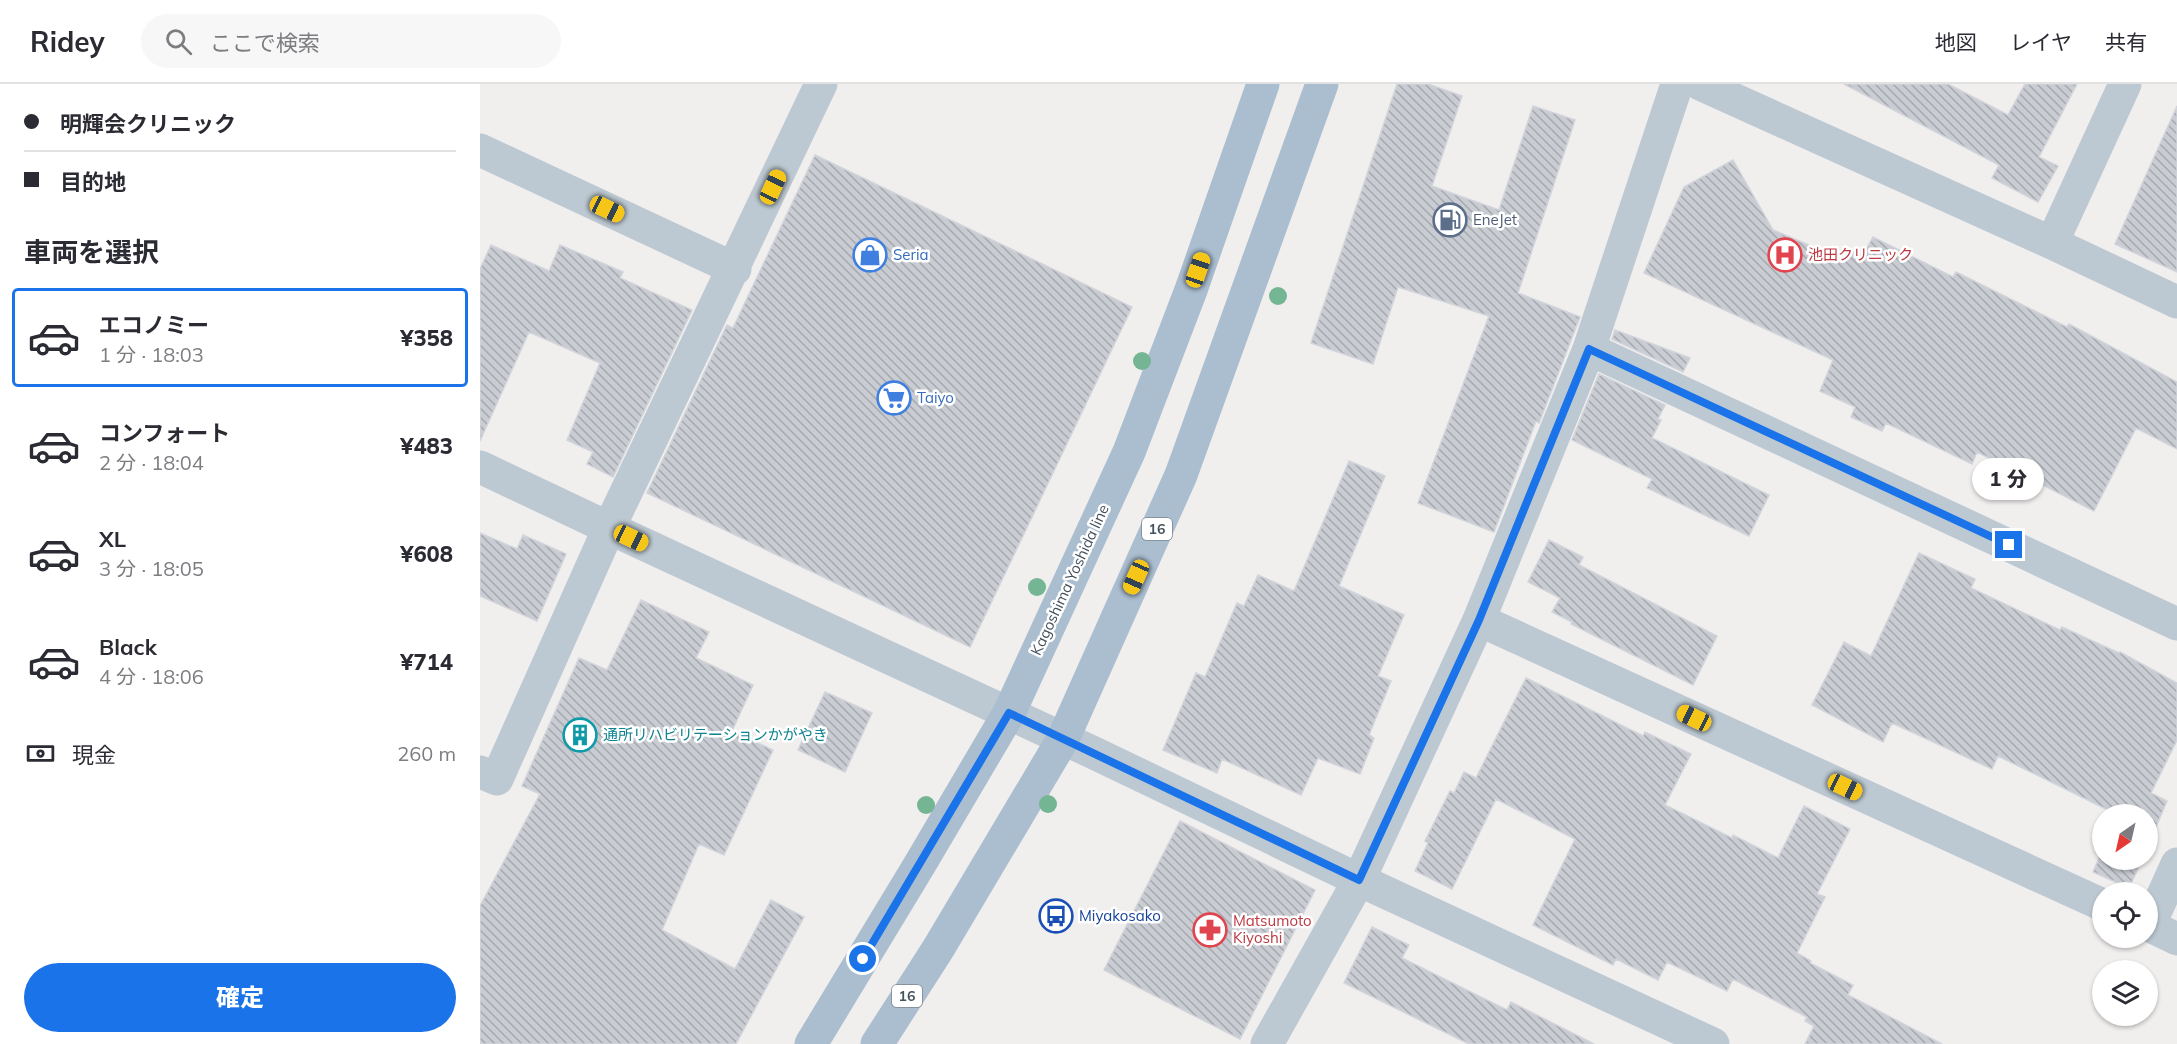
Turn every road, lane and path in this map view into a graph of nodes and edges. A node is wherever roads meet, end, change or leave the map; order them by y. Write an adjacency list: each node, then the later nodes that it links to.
1 (821, 84): 9 (street)
2 (1263, 84): 16 (main road, Kagoshima Yoshida line)
3 (1322, 84): 17 (main road, 16)
4 (1677, 84): 11 (street)
5 (1700, 84): 8 (street)
6 (2125, 84): 8 (street)
7 (480, 150): 9 (street)
8 (2052, 243): 10 (street)
9 (735, 269): 13 (street)
10 (2177, 302)
11 (1589, 349): 14 (street); 15 (street)
12 (480, 468): 13 (street)
13 (609, 528): 16 (street); 18 (street)
14 (1479, 620): 20 (street); 21 (street)
15 (2177, 624)
16 (1009, 713): 17 (street); 23 (main road, Kagoshima Yoshida line)
17 (1063, 739): 20 (street); 24 (main road, 16)
18 (480, 772)
19 (2177, 864): 22 (street)
20 (1359, 880): 25 (street); 26 (street)
21 (2092, 900)
22 (2158, 930)
23 (811, 1044)
24 (877, 1044)
25 (1267, 1044)
26 (1713, 1044)

